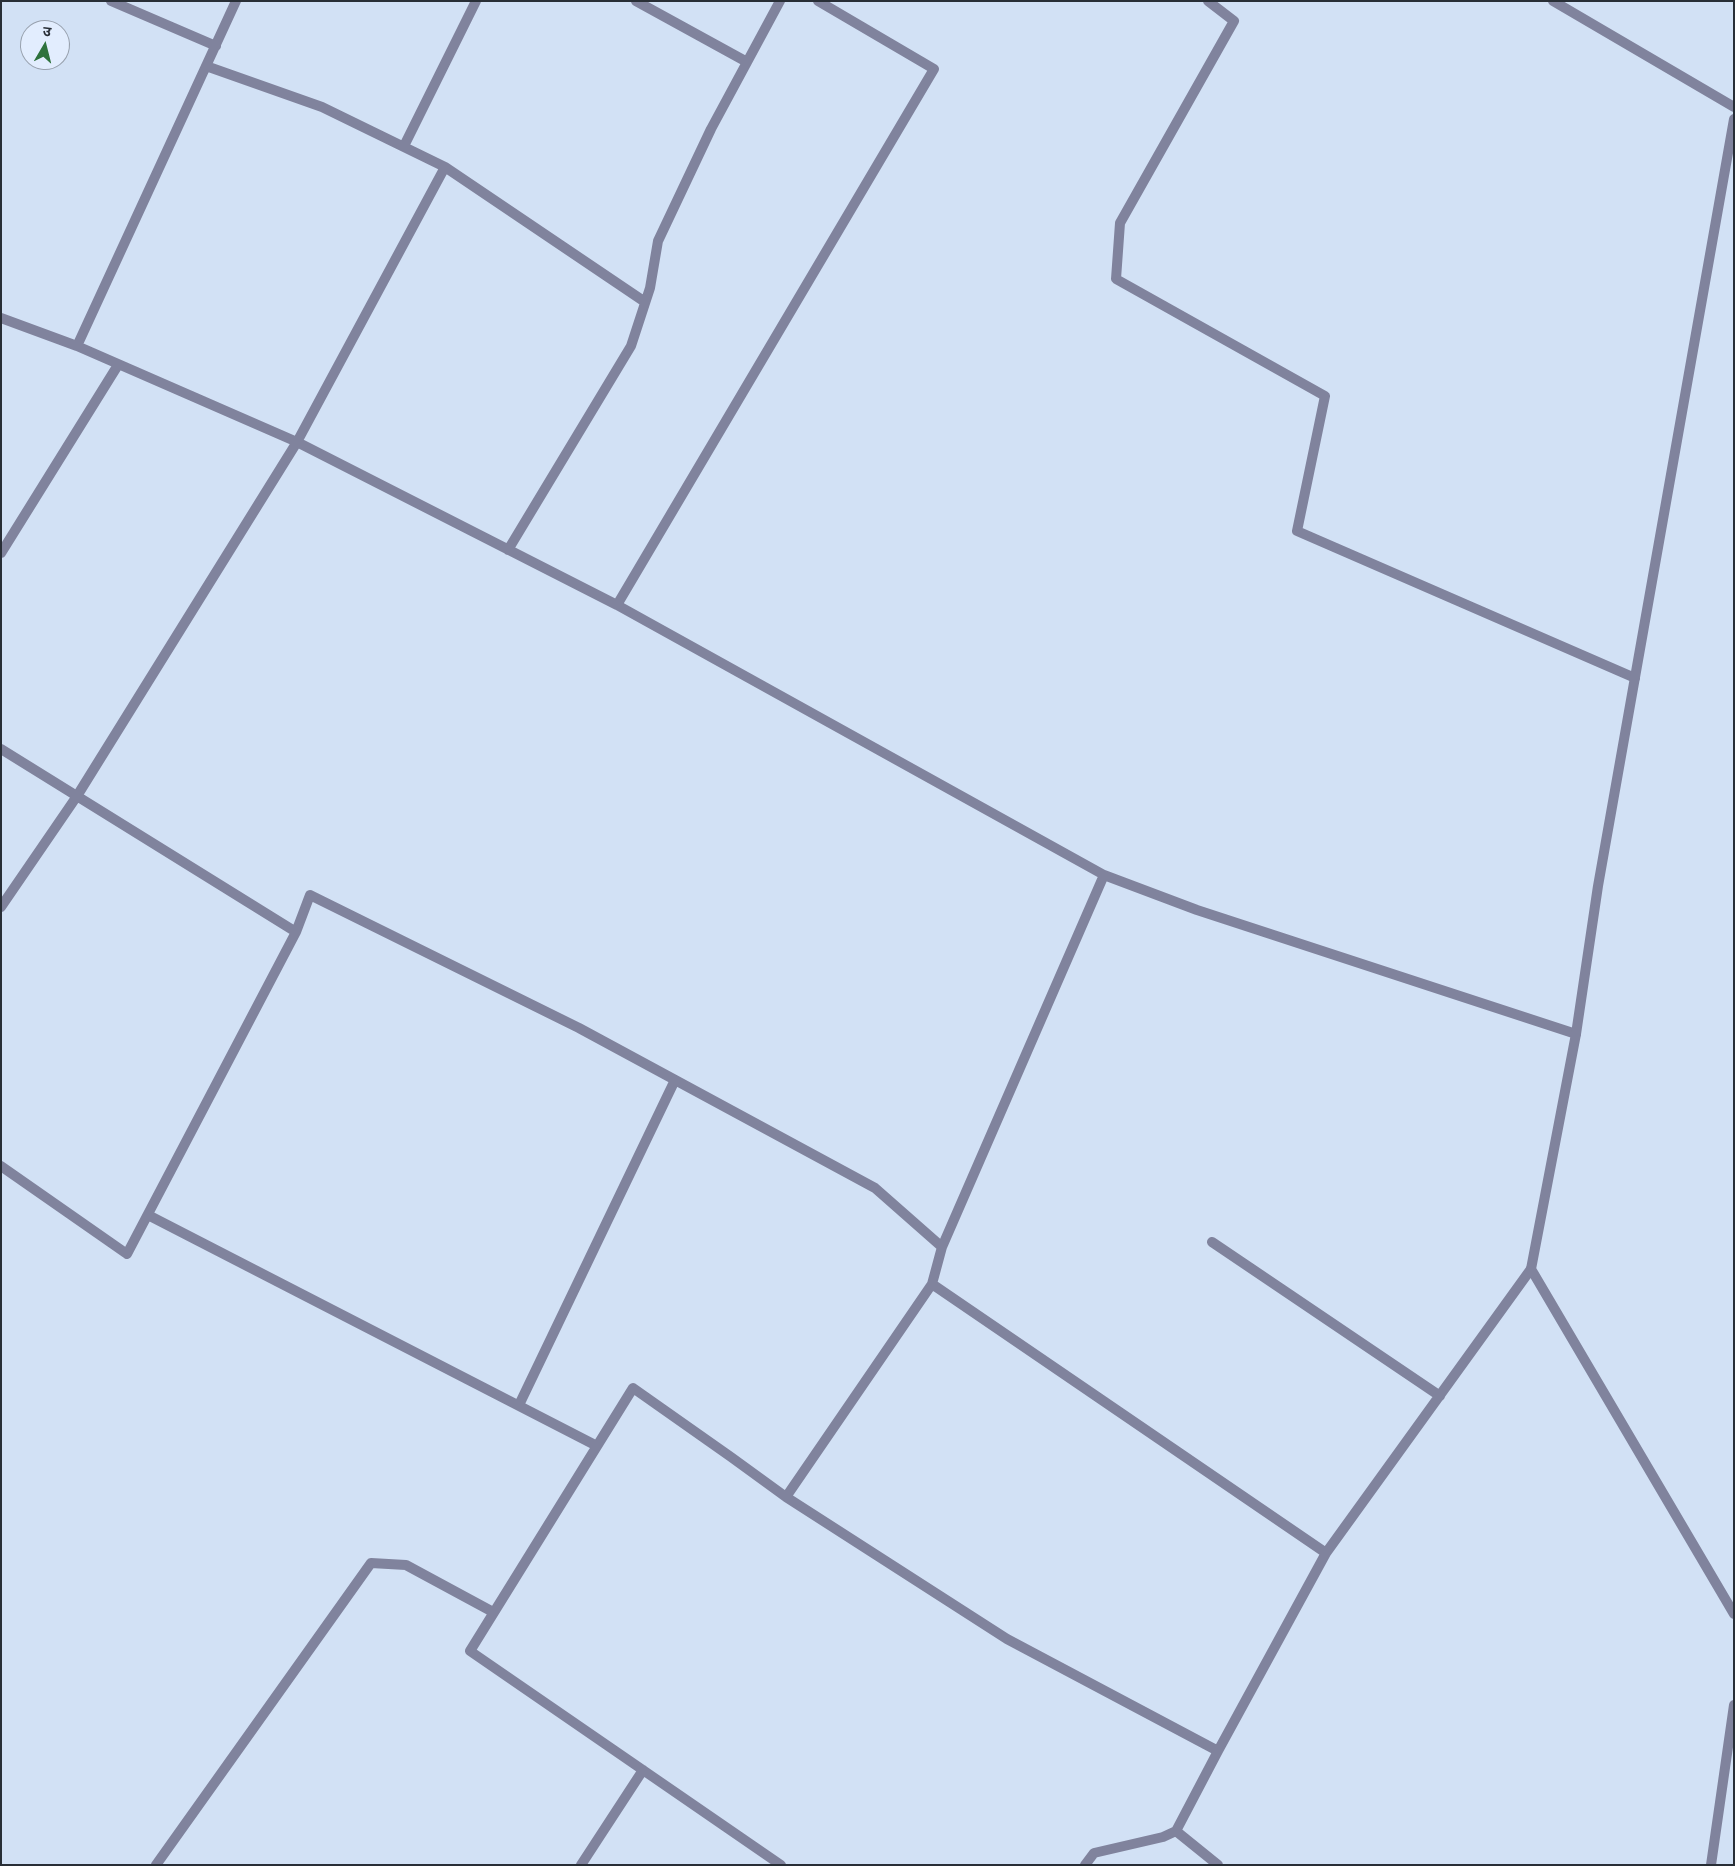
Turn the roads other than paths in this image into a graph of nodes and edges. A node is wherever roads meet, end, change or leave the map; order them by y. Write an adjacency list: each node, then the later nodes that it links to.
1 (111, 1): 9 (street)
2 (236, 1): 9 (street)
3 (476, 1): 14 (street)
4 (636, 1): 10 (street)
5 (780, 1): 10 (street)
6 (818, 1): 23 (street)
7 (1208, 1): 24 (street)
8 (1553, 1): 12 (street)
9 (216, 46): 11 (street)
10 (747, 62): 16 (street)
11 (206, 66): 14 (street); 18 (street)
12 (1734, 107)
13 (1734, 119): 24 (street)
14 (404, 146): 15 (street)
15 (445, 167): 16 (street); 20 (street)
16 (645, 302): 21 (street)
17 (1, 318): 18 (street)
18 (77, 346): 19 (street)
19 (118, 365): 20 (street); 22 (street)
20 (297, 442): 21 (street); 26 (street)
21 (508, 550): 23 (street)
22 (1, 553)
23 (617, 606): 27 (street)
24 (1634, 678): 30 (street)
25 (1, 749): 26 (street)
26 (77, 796): 28 (street); 29 (street)
27 (1104, 875): 30 (street); 35 (street)
28 (1, 908)
29 (296, 932): 31 (street); 33 (street)
30 (1576, 1034): 36 (street)
31 (675, 1080): 35 (street); 39 (street)
32 (1, 1166): 33 (street)
33 (148, 1215): 39 (street)
34 (1212, 1242): 38 (street)
35 (942, 1247): 37 (street)
36 (1531, 1269): 38 (street); 44 (street)
37 (932, 1284): 41 (street); 42 (street)
38 (1440, 1396): 42 (street)
39 (519, 1405): 40 (street)
40 (597, 1446): 41 (street); 43 (street)
41 (786, 1497): 46 (street)
42 (1326, 1553): 46 (street)
43 (493, 1612): 47 (street); 49 (street)
44 (1734, 1614)
45 (1734, 1705): 54 (street)
46 (1218, 1751): 48 (street)
47 (643, 1770): 50 (street); 51 (street)
48 (1176, 1831): 52 (street); 53 (street)
49 (156, 1865)
50 (581, 1865)
51 (782, 1865)
52 (1085, 1865)
53 (1218, 1865)
54 (1711, 1865)

